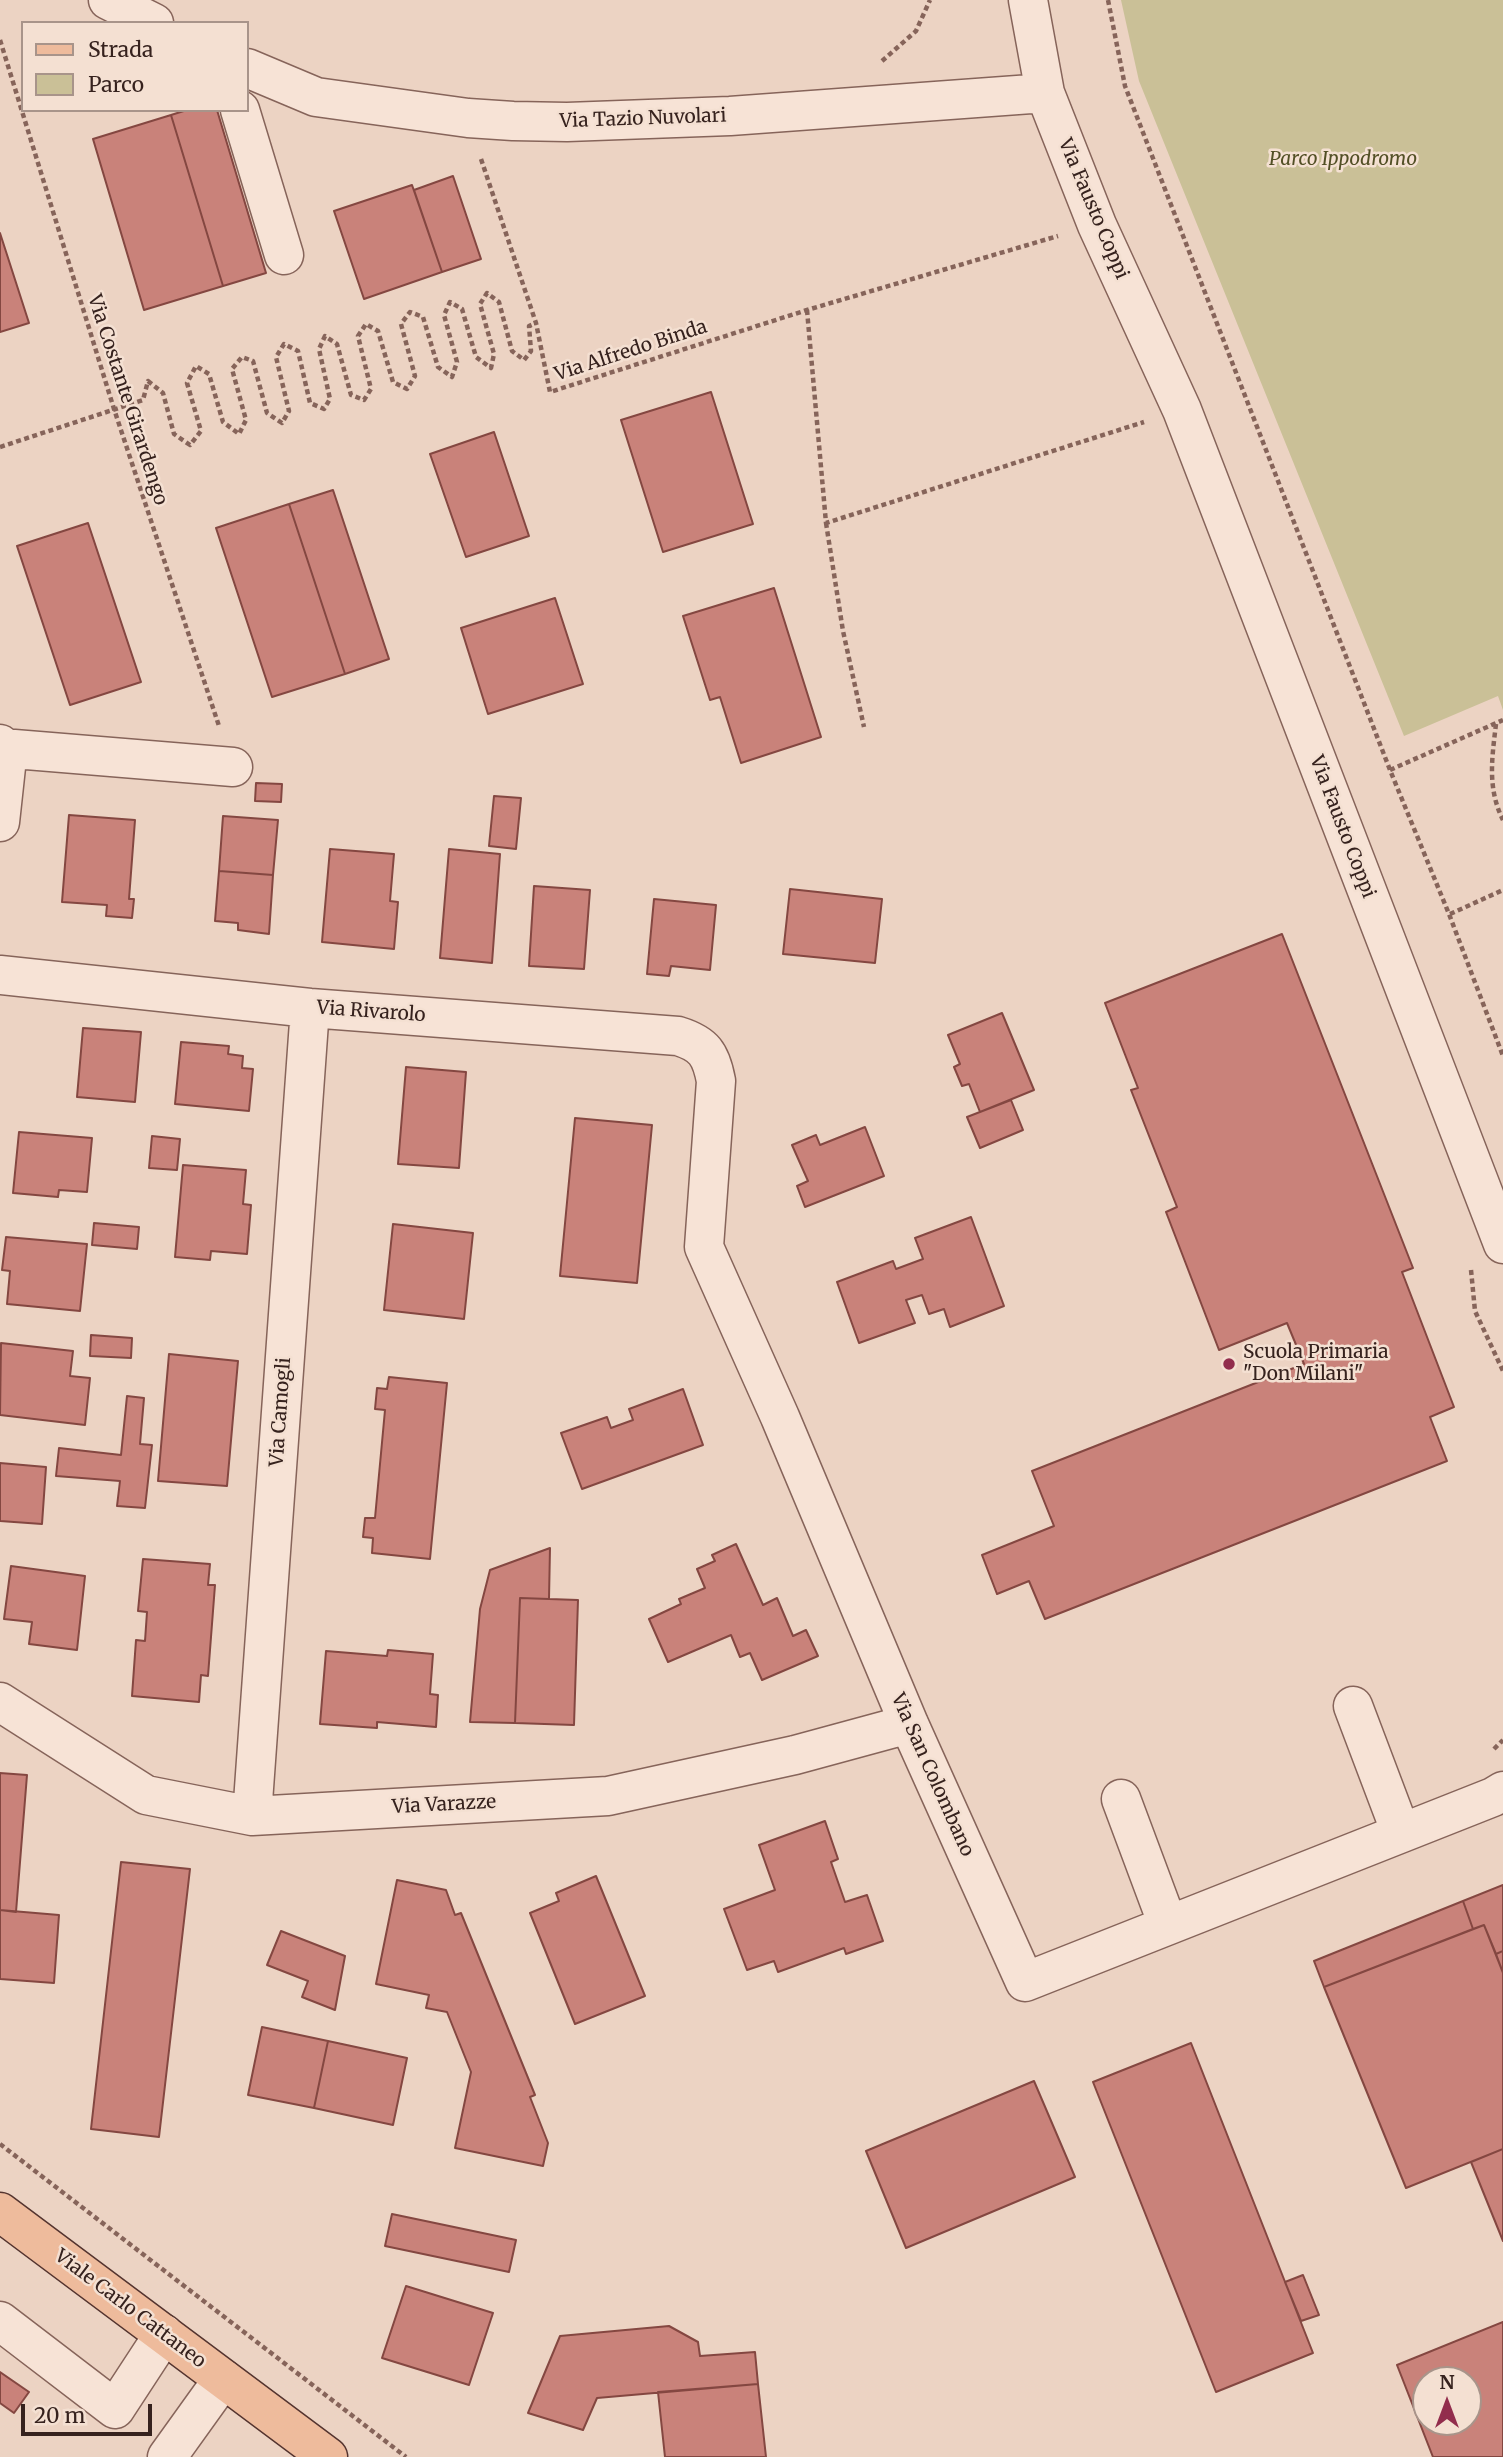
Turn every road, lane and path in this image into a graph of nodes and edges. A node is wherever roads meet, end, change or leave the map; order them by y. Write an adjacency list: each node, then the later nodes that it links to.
1 (108, 0): 4 (street)
2 (1028, 0): 7 (street, Via Fausto Coppi)
3 (1108, 0): 25 (path)
4 (150, 21)
5 (0, 40): 8 (path, Via Costante Girardengo)
6 (248, 68): 11 (street, Via Tazio Nuvolari)
7 (1045, 93): 11 (street, Via Tazio Nuvolari); 12 (street, Via Fausto Coppi)
8 (21, 108)
9 (22, 112): 16 (path, Via Costante Girardengo)
10 (241, 112): 13 (street)
11 (468, 118): 15 (path)
12 (1097, 225): 14 (path); 17 (street, Via Fausto Coppi)
13 (284, 255)
14 (807, 310): 15 (path, Via Alfredo Binda); 19 (path)
15 (536, 323): 16 (path, Via Alfredo Binda)
16 (114, 409): 18 (path, Via Alfredo Binda); 24 (path, Via Costante Girardengo)
17 (1182, 410): 19 (path); 34 (street, Via Fausto Coppi)
18 (0, 447)
19 (826, 523): 22 (path)
20 (1503, 720): 21 (path)
21 (1497, 723): 25 (path); 26 (path)
22 (864, 727)
23 (1, 746): 24 (street); 27 (street)
24 (233, 767)
25 (1390, 770): 29 (path)
26 (1503, 820)
27 (0, 822)
28 (1503, 890): 29 (path)
29 (1450, 914): 32 (path)
30 (0, 975): 31 (street, Via Rivarolo)
31 (310, 1008): 33 (street, Via Rivarolo); 40 (street, Via Camogli)
32 (1503, 1056)
33 (716, 1081): 37 (street, Via San Colombano)
34 (1503, 1244)
35 (0, 1702): 40 (street, Via Varazze)
36 (1353, 1706): 41 (street)
37 (909, 1724): 40 (street, Via Varazze); 42 (street, Via San Colombano)
38 (1503, 1791): 41 (street, Via San Colombano)
39 (1121, 1799): 42 (street)
40 (252, 1816)
41 (1401, 1833): 42 (street, Via San Colombano)
42 (1168, 1925)
43 (0, 2144): 50 (path)
44 (3, 2219): 46 (main road, Viale Carlo Cattaneo)
45 (0, 2321): 46 (street)
46 (164, 2334): 47 (main road, Viale Carlo Cattaneo)
47 (223, 2379): 48 (main road, Viale Carlo Cattaneo); 49 (street)
48 (306, 2451)
49 (167, 2457)
50 (406, 2457)

